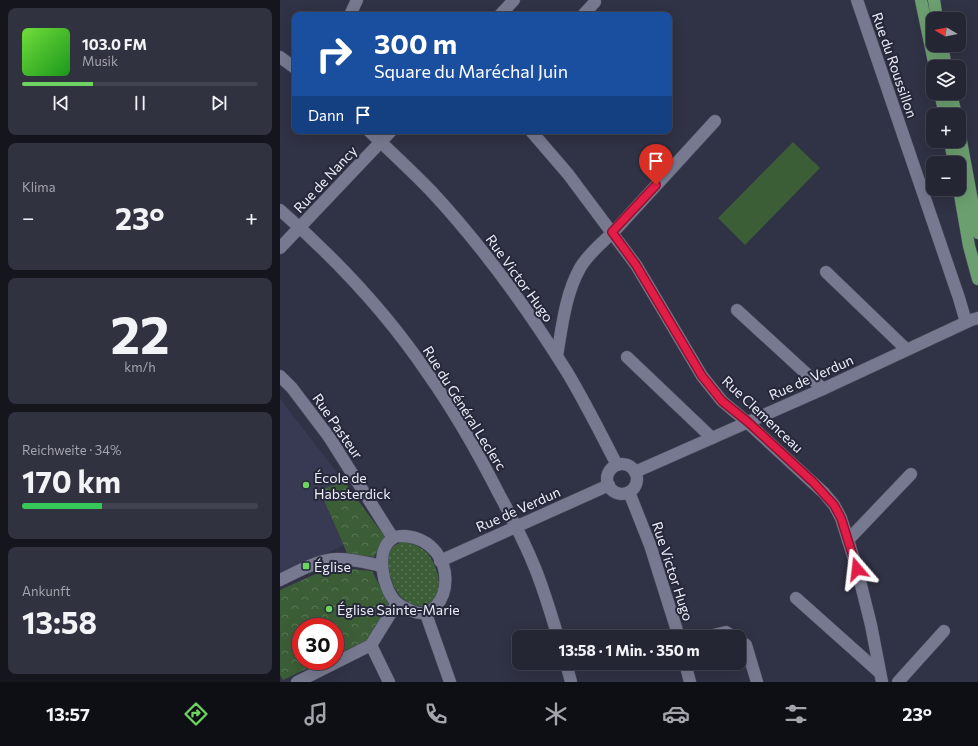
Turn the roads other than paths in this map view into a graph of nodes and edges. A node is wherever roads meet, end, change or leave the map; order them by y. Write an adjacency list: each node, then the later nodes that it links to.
1 (357, 0): 7 (street)
2 (514, 0): 8 (street)
3 (857, 0): 30 (street, Rue du Roussillon)
4 (921, 0): 12 (main road)
5 (934, 0): 10 (main road)
6 (595, 2): 9 (street)
7 (351, 12)
8 (503, 12)
9 (586, 12)
10 (936, 12)
11 (280, 57): 13 (street)
12 (934, 60)
13 (292, 66)
14 (715, 121): 23 (street)
15 (372, 134): 18 (street, Rue Victor Hugo)
16 (388, 134): 18 (street, Rue de Nancy)
17 (534, 134): 23 (street, Rue Clemenceau)
18 (381, 142): 22 (street, Rue de Nancy); 32 (street, Rue Victor Hugo)
19 (962, 148): 24 (main road)
20 (960, 196): 27 (main road)
21 (280, 210): 22 (street, Rue du Général Leclerc)
22 (300, 227): 25 (street, Rue de Nancy); 43 (street, Rue du Général Leclerc)
23 (612, 232): 32 (street); 36 (street, Rue Clemenceau)
24 (978, 234)
25 (280, 248)
26 (826, 272): 31 (street)
27 (978, 279)
28 (737, 310): 35 (street)
29 (978, 318): 30 (street, Rue de Verdun)
30 (966, 322): 31 (street, Rue de Verdun)
31 (906, 349): 35 (street, Rue de Verdun)
32 (557, 356): 38 (street, Rue Victor Hugo)
33 (627, 357): 37 (street)
34 (280, 376): 44 (street, Rue Pasteur)
35 (823, 389): 36 (street, Rue de Verdun)
36 (748, 422): 37 (street, Rue de Verdun); 45 (street, Rue Clemenceau)
37 (712, 438): 39 (street, Rue de Verdun)
38 (617, 465): 39 (street); 41 (street)
39 (635, 472): 42 (street)
40 (911, 474): 45 (street)
41 (609, 485): 42 (street); 43 (street, Rue de Verdun)
42 (629, 492): 53 (street, Rue Victor Hugo)
43 (516, 527): 46 (street, Rue de Verdun); 52 (street, Rue du Général Leclerc)
44 (393, 538): 46 (street); 47 (street)
45 (848, 540): 59 (street, Rue Clemenceau)
46 (440, 560): 51 (street)
47 (382, 566): 48 (street); 50 (street)
48 (280, 580)
49 (796, 598): 59 (street)
50 (397, 603): 51 (street); 55 (street)
51 (426, 614): 62 (street)
52 (556, 630)
53 (677, 630)
54 (944, 631): 66 (street)
55 (371, 645): 60 (street); 61 (street)
56 (746, 645): 65 (street)
57 (568, 670): 63 (street)
58 (687, 670): 64 (street)
59 (881, 677)
60 (297, 682)
61 (388, 682)
62 (450, 682)
63 (571, 682)
64 (690, 682)
65 (757, 682)
66 (898, 682)

